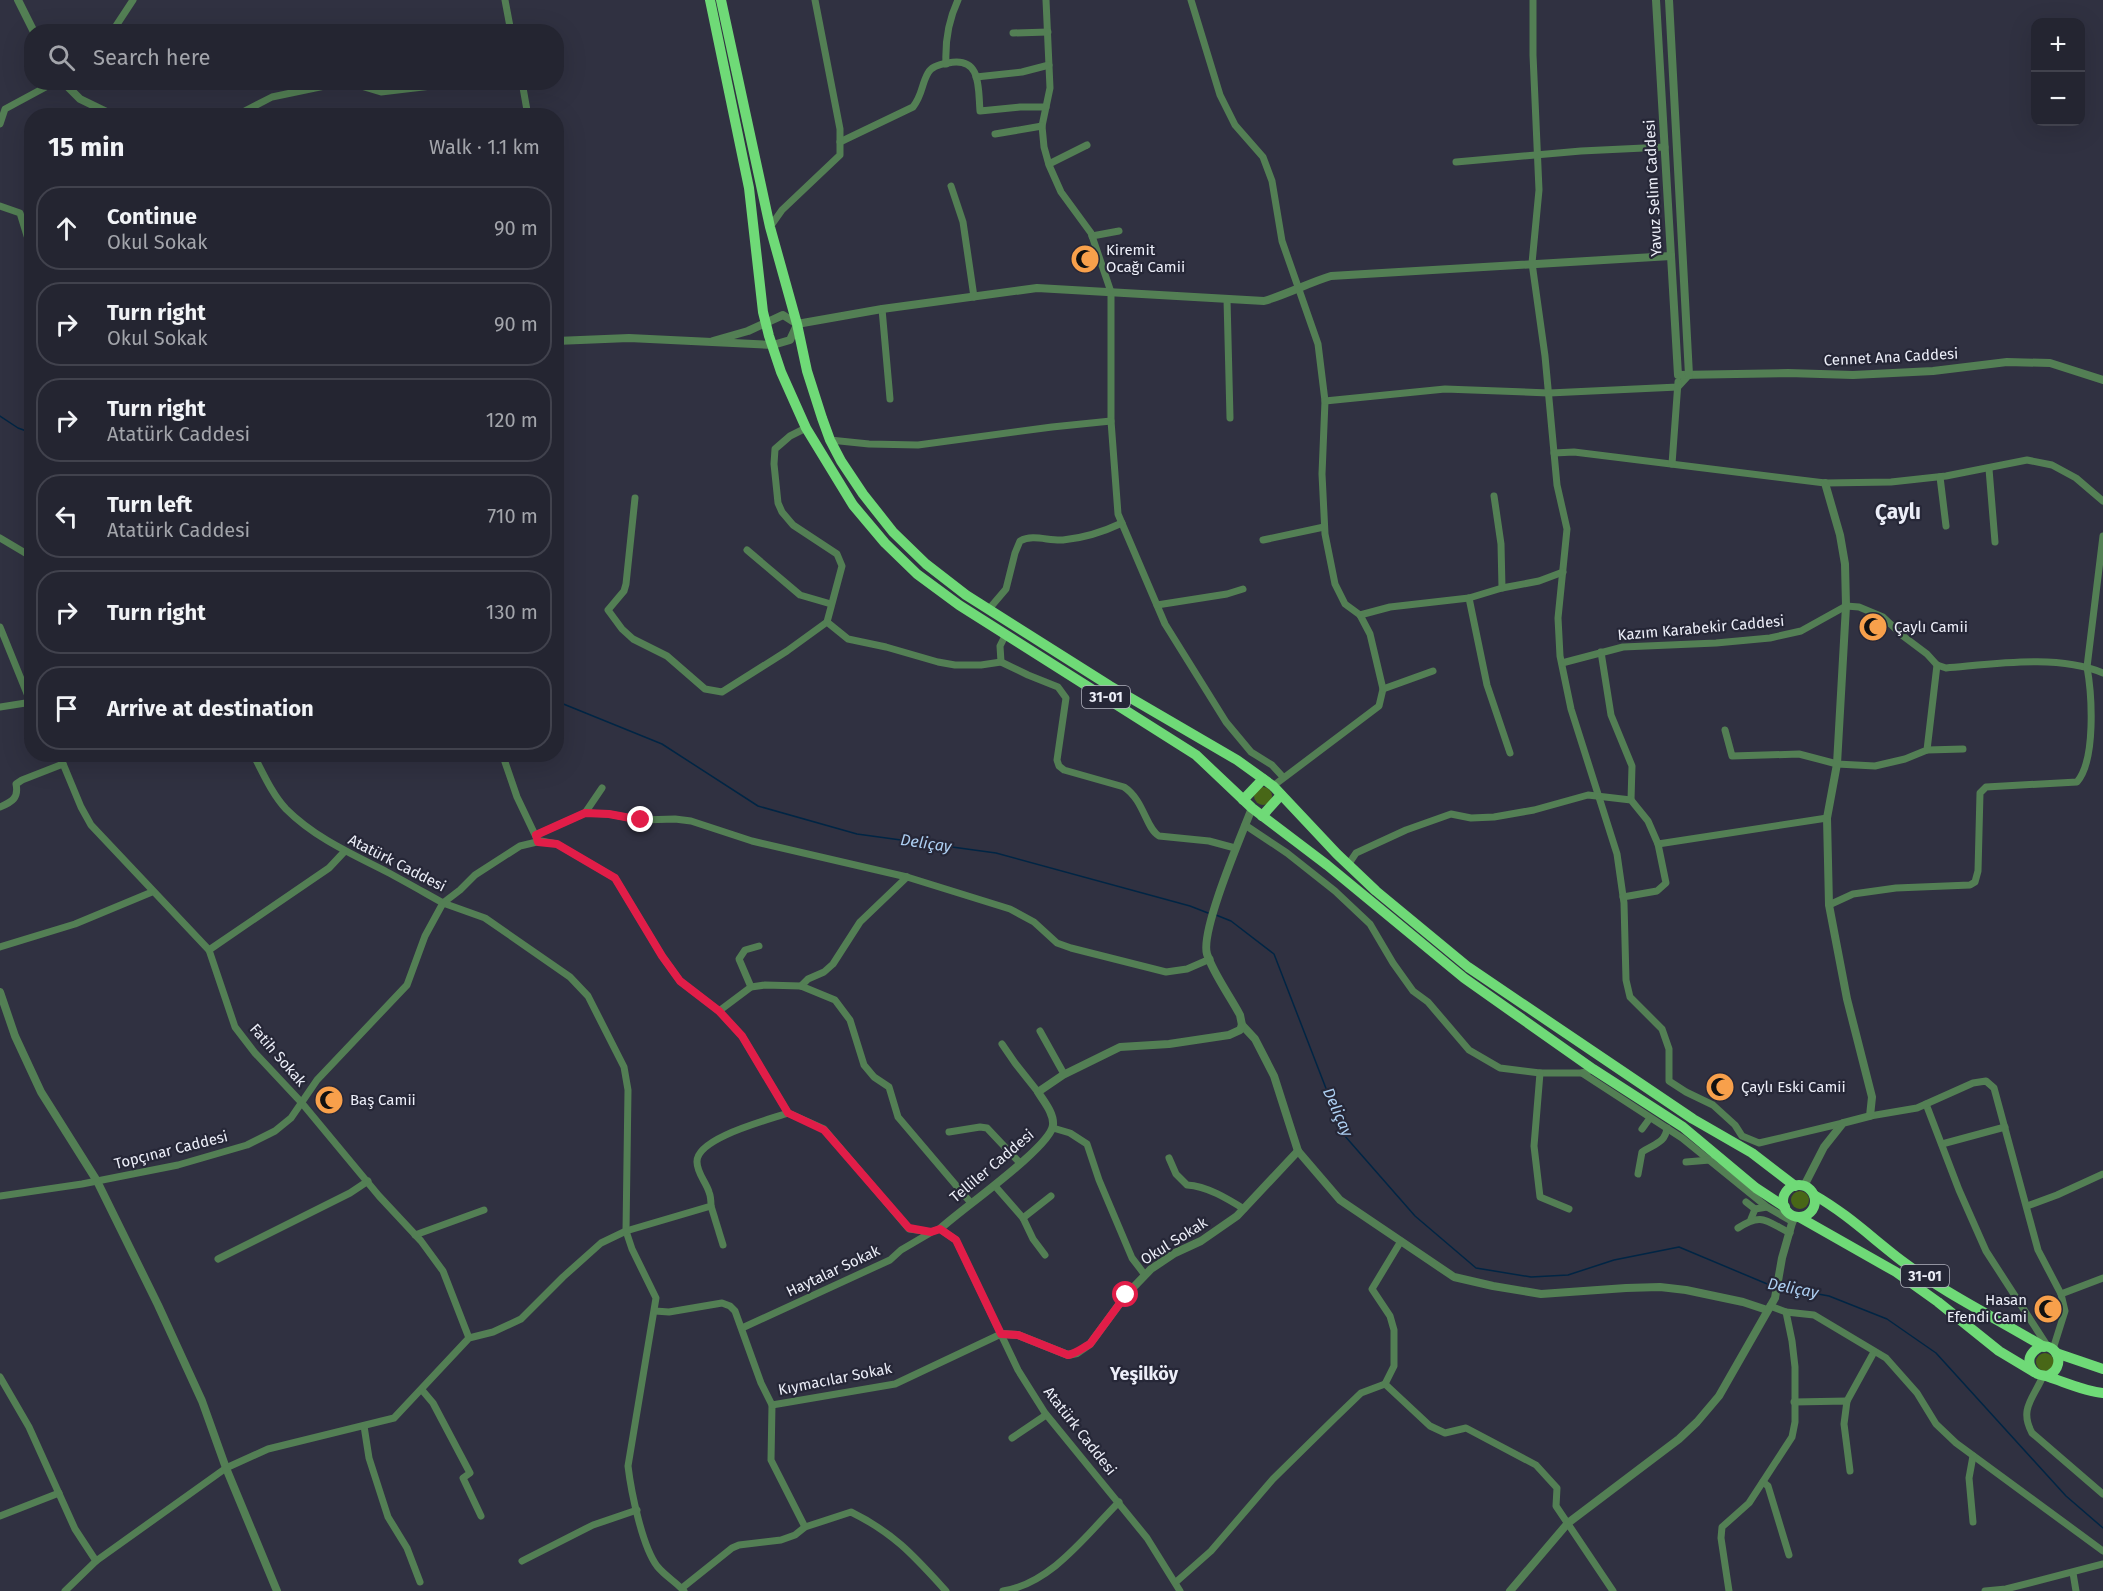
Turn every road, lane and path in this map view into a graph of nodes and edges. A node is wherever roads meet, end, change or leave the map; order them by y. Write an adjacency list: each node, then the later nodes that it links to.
1 (18, 0): 13 (street)
2 (132, 0): 14 (street)
3 (505, 0): 15 (street)
4 (710, 0): 53 (highway, 31-01)
5 (721, 0): 43 (highway, 31-01)
6 (815, 0): 34 (street)
7 (958, 0): 18 (street)
8 (1046, 0): 16 (street)
9 (1191, 0): 48 (street)
10 (1533, 0): 37 (street)
11 (1656, 0): 36 (street, Yavuz Selim Caddesi)
12 (1669, 0): 59 (street, Yavuz Selim Caddesi)
13 (30, 24)
14 (117, 24)
15 (510, 24)
16 (1048, 32): 17 (street); 19 (street)
17 (1013, 33)
18 (946, 64): 20 (street); 34 (street)
19 (1049, 65): 20 (street); 27 (street)
20 (976, 77): 27 (street)
21 (40, 90): 31 (street)
22 (71, 90): 28 (street)
23 (306, 90): 29 (street)
24 (374, 90): 25 (street)
25 (398, 90)
26 (523, 90): 30 (street)
27 (1046, 107): 32 (street)
28 (99, 108)
29 (251, 108)
30 (527, 108)
31 (0, 124)
32 (1042, 126): 33 (street); 39 (street)
33 (995, 134)
34 (840, 142): 43 (street)
35 (1087, 145): 39 (street)
36 (1665, 147): 37 (street); 46 (street, Yavuz Selim Caddesi)
37 (1538, 155): 38 (street); 47 (street)
38 (1455, 162)
39 (1049, 164): 45 (street)
40 (951, 186): 50 (street)
41 (0, 206): 42 (street)
42 (24, 226)
43 (770, 227): 54 (highway, 31-01)
44 (1119, 231): 45 (street)
45 (1092, 236): 49 (street)
46 (1671, 256): 47 (street); 58 (street, Yavuz Selim Caddesi)
47 (1532, 263): 48 (street); 62 (street)
48 (1299, 286): 51 (street); 64 (street)
49 (1112, 292): 50 (street); 51 (street); 66 (street)
50 (974, 297): 52 (street)
51 (1227, 299): 65 (street)
52 (882, 309): 54 (street); 63 (street)
53 (765, 322): 54 (street); 56 (street); 57 (highway, 31-01)
54 (797, 324): 57 (street); 68 (highway, 31-01)
55 (564, 341): 56 (street)
56 (713, 341): 57 (street)
57 (773, 345): 67 (highway, 31-01)
58 (1678, 375): 59 (street, Cennet Ana Caddesi); 61 (street)
59 (1689, 375): 60 (street, Cennet Ana Caddesi); 61 (street)
60 (2103, 380)
61 (1678, 387): 62 (street); 70 (street)
62 (1549, 393): 64 (street); 69 (street)
63 (890, 399)
64 (1326, 401): 79 (street)
65 (1230, 418)
66 (1111, 421): 68 (street); 77 (street)
67 (806, 428): 90 (street); 97 (highway, 31-01)
68 (830, 440): 93 (highway, 31-01)
69 (1554, 453): 70 (street); 86 (street)
70 (1672, 464): 73 (street)
71 (1989, 469): 72 (street); 76 (street); 83 (street)
72 (1940, 477): 73 (street); 78 (street)
73 (1825, 483): 92 (street)
74 (1494, 496): 87 (street)
75 (635, 498): 95 (street)
76 (2103, 501)
77 (1122, 523): 91 (street); 93 (street)
78 (1946, 526)
79 (1324, 527): 82 (street); 94 (street)
80 (2103, 536): 102 (street)
81 (0, 538): 85 (street)
82 (1263, 540)
83 (1995, 542)
84 (747, 550): 90 (street)
85 (24, 552)
86 (1563, 572): 87 (street); 100 (street)
87 (1502, 588): 89 (street)
88 (1243, 589): 91 (street)
89 (1469, 597): 94 (street); 112 (street)
90 (831, 604): 95 (street)
91 (1157, 605): 117 (street)
92 (1846, 606): 98 (street, Kazım Karabekir Caddesi); 101 (street); 116 (street)
93 (988, 609): 118 (highway, 31-01)
94 (1360, 615): 106 (street)
95 (827, 622): 99 (street)
96 (0, 627): 105 (street)
97 (1006, 634): 99 (street); 123 (highway, 31-01)
98 (1601, 652): 100 (street, Kazım Karabekir Caddesi); 122 (street)
99 (1001, 662): 131 (street)
100 (1562, 663): 121 (street)
101 (1937, 665): 102 (street); 111 (street)
102 (2087, 667): 104 (street); 138 (street)
103 (1432, 671): 106 (street)
104 (2103, 673)
105 (24, 684)
106 (1383, 689): 117 (street)
107 (24, 702): 108 (street)
108 (0, 707)
109 (1725, 730): 116 (street)
110 (1963, 749): 111 (street)
111 (1927, 750): 116 (street)
112 (1510, 753)
113 (257, 762): 132 (street, Atatürk Caddesi)
114 (505, 762): 129 (street)
115 (63, 764): 124 (street); 135 (street, Fatih Sokak)
116 (1837, 764): 127 (street)
117 (1283, 777): 118 (street)
118 (1268, 783): 120 (highway, 31-01); 123 (highway)
119 (602, 788): 125 (street)
120 (1281, 795): 126 (highway); 133 (highway, 31-01)
121 (1599, 797): 122 (street); 133 (street); 136 (street)
122 (1631, 800): 130 (street)
123 (1248, 804): 126 (highway, 31-01); 128 (street)
124 (0, 807)
125 (585, 813): 129 (street, Atatürk Caddesi); 134 (street)
126 (1262, 816): 150 (highway, 31-01)
127 (1827, 818): 130 (street); 138 (street)
128 (1245, 825): 131 (street); 151 (street)
129 (537, 838): 137 (street, Atatürk Caddesi); 146 (street)
130 (1658, 844): 136 (street)
131 (1235, 848): 142 (street)
132 (344, 852): 137 (street, Atatürk Caddesi); 141 (street)
133 (1348, 865): 178 (highway, 31-01)
134 (907, 877): 142 (street); 143 (street)
135 (152, 892): 140 (street); 141 (street, Fatih Sokak)
136 (1623, 897): 160 (street)
137 (443, 903): 155 (street, Topçınar Caddesi); 197 (street)
138 (1829, 905): 158 (street)
139 (759, 946): 144 (street)
140 (0, 947)
141 (209, 950): 155 (street, Fatih Sokak)
142 (1210, 960): 147 (street)
143 (801, 986): 144 (street); 183 (street)
144 (750, 987): 146 (street)
145 (0, 992): 175 (street)
146 (719, 1011): 157 (street)
147 (1242, 1025): 153 (street); 167 (street)
148 (1040, 1031): 153 (street)
149 (1002, 1044): 154 (street)
150 (1593, 1069): 152 (street); 187 (highway, 31-01)
151 (1540, 1073): 152 (street); 189 (street)
152 (1582, 1073): 159 (street)
153 (1064, 1074): 154 (street)
154 (1038, 1092): 162 (street, Telliler Caddesi)
155 (301, 1102): 175 (street, Topçınar Caddesi); 176 (street, Fatih Sokak)
156 (1926, 1104): 158 (street); 161 (street); 166 (street)
157 (788, 1113): 184 (street); 198 (street)
158 (1870, 1116): 160 (street)
159 (1650, 1118): 163 (street); 164 (street)
160 (1843, 1123): 178 (street)
161 (2005, 1126): 166 (street); 185 (street)
162 (1053, 1128): 171 (street, Telliler Caddesi); 205 (street)
163 (1667, 1128): 169 (street); 173 (street)
164 (1642, 1129)
165 (949, 1132): 171 (street)
166 (1942, 1144): 214 (street)
167 (1298, 1151): 188 (street, Okul Sokak); 201 (street)
168 (1169, 1158): 188 (street)
169 (1708, 1161): 170 (street); 172 (street); 186 (street)
170 (1686, 1162)
171 (1020, 1163): 177 (street, Telliler Caddesi)
172 (1698, 1169)
173 (1638, 1174)
174 (2103, 1174): 185 (street)
175 (96, 1181): 180 (street, Topçınar Caddesi); 229 (street)
176 (368, 1181): 200 (street, Fatih Sokak); 204 (street)
177 (994, 1186): 183 (street, Telliler Caddesi); 192 (street)
178 (1799, 1186): 179 (highway); 187 (highway)
179 (1814, 1195): 193 (highway); 214 (highway, 31-01)
180 (0, 1196)
181 (1052, 1196): 192 (street)
182 (1746, 1202): 190 (street)
183 (971, 1203): 196 (street, Telliler Caddesi)
184 (711, 1206): 197 (street); 202 (street)
185 (2027, 1206): 207 (street)
186 (1767, 1207): 190 (street); 193 (street)
187 (1785, 1208): 193 (highway)
188 (1244, 1209): 205 (street, Okul Sokak)
189 (1569, 1209)
190 (1755, 1209): 194 (street)
191 (484, 1210): 200 (street)
192 (1023, 1218): 203 (street)
193 (1795, 1218): 199 (street); 217 (highway, 31-01)
194 (1751, 1219): 195 (street); 199 (street)
195 (1738, 1228)
196 (940, 1229): 198 (street); 212 (street, Atatürk Caddesi)
197 (626, 1231): 209 (street); 213 (street)
198 (931, 1232): 211 (street, Haytalar Sokak)
199 (1790, 1233): 208 (street)
200 (415, 1235): 213 (street, Fatih Sokak)
201 (1401, 1241): 208 (street); 219 (street)
202 (723, 1245)
203 (1045, 1255)
204 (218, 1259)
205 (1145, 1275): 212 (street, Okul Sokak)
206 (2103, 1278): 207 (street)
207 (2061, 1294): 214 (street)
208 (1768, 1308): 210 (street); 239 (street)
209 (655, 1311): 211 (street); 235 (street)
210 (1786, 1312): 215 (street); 223 (street)
211 (742, 1328): 224 (street)
212 (1001, 1334): 224 (street, Kıymacılar Sokak); 225 (street, Atatürk Caddesi)
213 (470, 1338): 220 (street)
214 (2050, 1349): 216 (highway, 31-01); 217 (highway); 217 (highway)
215 (1874, 1352): 222 (street); 228 (street)
216 (2103, 1369)
217 (2041, 1375): 221 (highway, 31-01); 233 (street)
218 (0, 1377): 232 (street)
219 (1385, 1384): 239 (street); 248 (street)
220 (422, 1390): 226 (street); 237 (street)
221 (2103, 1393)
222 (1847, 1401): 223 (street); 230 (street)
223 (1794, 1402): 231 (street)
224 (772, 1405): 240 (street)
225 (1046, 1415): 227 (street); 234 (street, Atatürk Caddesi)
226 (364, 1426): 229 (street); 247 (street)
227 (1012, 1438)
228 (1973, 1456): 238 (street); 241 (street)
229 (226, 1468): 243 (street); 251 (street)
230 (1850, 1471)
231 (1763, 1482): 242 (street); 257 (street)
232 (59, 1494): 236 (street); 243 (street)
233 (2103, 1494)
234 (1119, 1502): 248 (street, Atatürk Caddesi); 253 (street)
235 (637, 1510): 244 (street); 249 (street)
236 (0, 1516)
237 (481, 1516)
238 (1973, 1522)
239 (1568, 1523): 255 (street); 256 (street)
240 (804, 1527): 249 (street); 252 (street)
241 (2103, 1551)
242 (1790, 1555)
243 (96, 1561): 250 (street)
244 (522, 1561)
245 (2103, 1564): 246 (street)
246 (2073, 1573): 258 (street); 259 (street)
247 (420, 1582)
248 (1176, 1582): 254 (street, Atatürk Caddesi)
249 (683, 1590)
250 (65, 1591)
251 (277, 1591)
252 (946, 1591)
253 (1003, 1591)
254 (1180, 1591)
255 (1510, 1591)
256 (1613, 1591)
257 (1729, 1591)
258 (1985, 1591)
259 (2076, 1591)

